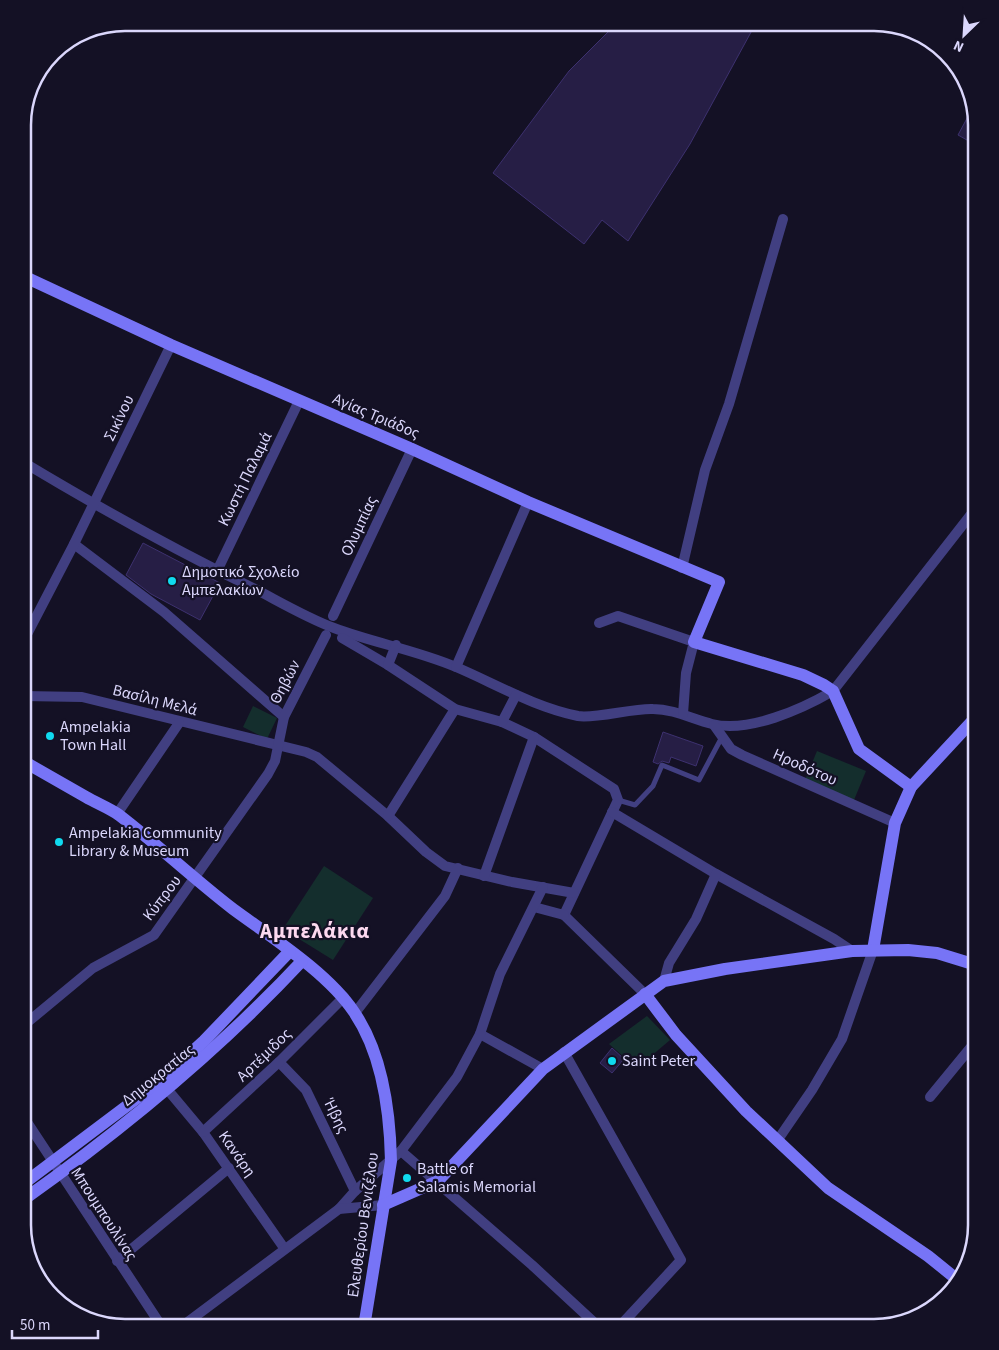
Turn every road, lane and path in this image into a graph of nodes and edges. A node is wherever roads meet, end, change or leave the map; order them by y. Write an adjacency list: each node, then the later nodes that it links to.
1 (783, 219): 11 (street)
2 (31, 285): 3 (street, Αγίας Τριάδος)
3 (171, 345): 4 (street, Αγίας Τριάδος); 8 (street, Σικίνου)
4 (299, 400): 5 (street, Αγίας Τριάδος); 12 (street, Κωστή Παλαμά)
5 (412, 449): 7 (street, Αγίας Τριάδος); 13 (street, Ολυμπίας)
6 (31, 467): 8 (street)
7 (528, 502): 11 (street, Αγίας Τριάδος); 21 (street)
8 (93, 504): 10 (street, Σικίνου); 12 (street)
9 (968, 518): 22 (street)
10 (74, 544): 15 (street, Σικίνου); 27 (street)
11 (682, 568): 18 (street, Αγίας Τριάδος)
12 (217, 571): 19 (street)
13 (333, 616)
14 (599, 623): 18 (street)
15 (31, 627)
16 (326, 635): 27 (street, Θηβών)
17 (342, 638): 20 (street)
18 (694, 642): 22 (street); 26 (street)
19 (396, 645): 20 (street); 21 (street)
20 (388, 665): 25 (street)
21 (456, 667): 24 (street)
22 (833, 691): 30 (street); 36 (street)
23 (31, 696): 28 (street, Βασίλη Μελά)
24 (516, 696): 26 (street); 29 (street)
25 (456, 709): 29 (street); 40 (street)
26 (683, 714): 30 (street)
27 (284, 717): 34 (street, Θηβών)
28 (180, 722): 34 (street, Βασίλη Μελά); 39 (street)
29 (502, 722): 33 (street)
30 (714, 725): 32 (street, Ηροδότου)
31 (968, 726): 36 (street)
32 (722, 736): 37 (lane); 41 (street, Ηροδότου)
33 (534, 737): 37 (street); 44 (street)
34 (278, 745): 40 (street, Βασίλη Μελά); 45 (street, Κύπρου)
35 (31, 766): 39 (street, Ελευθερίου Βενιζέλου)
36 (911, 788): 41 (street)
37 (618, 800): 38 (street)
38 (612, 812): 43 (street); 47 (street)
39 (117, 814): 45 (street, Ελευθερίου Βενιζέλου)
40 (388, 816): 42 (street, Βασίλη Μελά)
41 (895, 823): 50 (street)
42 (458, 868): 44 (street, Βασίλη Μελά); 58 (street)
43 (716, 874): 52 (street); 55 (street)
44 (484, 876): 46 (street, Βασίλη Μελά)
45 (195, 880): 51 (street, Ελευθερίου Βενιζέλου); 59 (street, Κύπρου)
46 (543, 887): 47 (street, Βασίλη Μελά); 48 (street)
47 (574, 893): 49 (street)
48 (534, 907): 49 (street); 60 (street)
49 (564, 914): 56 (street)
50 (873, 950): 52 (street); 54 (street); 69 (street)
51 (290, 951): 53 (street, Ελευθερίου Βενιζέλου); 65 (street, Δημοκρατίας)
52 (852, 951): 55 (street)
53 (302, 961): 57 (street, Ελευθερίου Βενιζέλου); 65 (street, Δημοκρατίας)
54 (968, 962)
55 (664, 981): 56 (street)
56 (645, 994): 62 (street); 69 (street)
57 (344, 997): 58 (street, Ελευθερίου Βενιζέλου); 63 (street, Αρτέμιδος)
58 (355, 1013): 71 (street, Ελευθερίου Βενιζέλου)
59 (31, 1019)
60 (480, 1034): 64 (street); 70 (street)
61 (968, 1051): 66 (street)
62 (564, 1052): 64 (street); 87 (street)
63 (280, 1062): 68 (street, Αρτέμιδος); 76 (street, Ήβης)
64 (543, 1069): 75 (street)
65 (164, 1085): 68 (street, Κανάρη); 72 (street, Δημοκρατίας)
66 (930, 1097)
67 (31, 1130): 72 (street, Μπουμπουλίνας)
68 (203, 1132): 73 (street, Κανάρη)
69 (776, 1140): 82 (street)
70 (401, 1151): 71 (street); 75 (street)
71 (391, 1161): 76 (street); 78 (street, Ελευθερίου Βενιζέλου)
72 (56, 1168): 74 (street, Δημοκρατίας); 77 (street, Δημοκρατίας); 81 (street, Μπουμπουλίνας)
73 (229, 1168): 80 (street, Κανάρη); 81 (street)
74 (31, 1180)
75 (438, 1181): 78 (street); 86 (street)
76 (355, 1191): 79 (street)
77 (31, 1192)
78 (383, 1205): 79 (street); 85 (street, Ελευθερίου Βενιζέλου)
79 (339, 1209): 80 (street)
80 (284, 1248): 84 (street)
81 (117, 1261): 83 (street, Μπουμπουλίνας)
82 (953, 1275)
83 (156, 1319)
84 (193, 1319)
85 (365, 1319)
86 (589, 1319)
87 (627, 1319)

